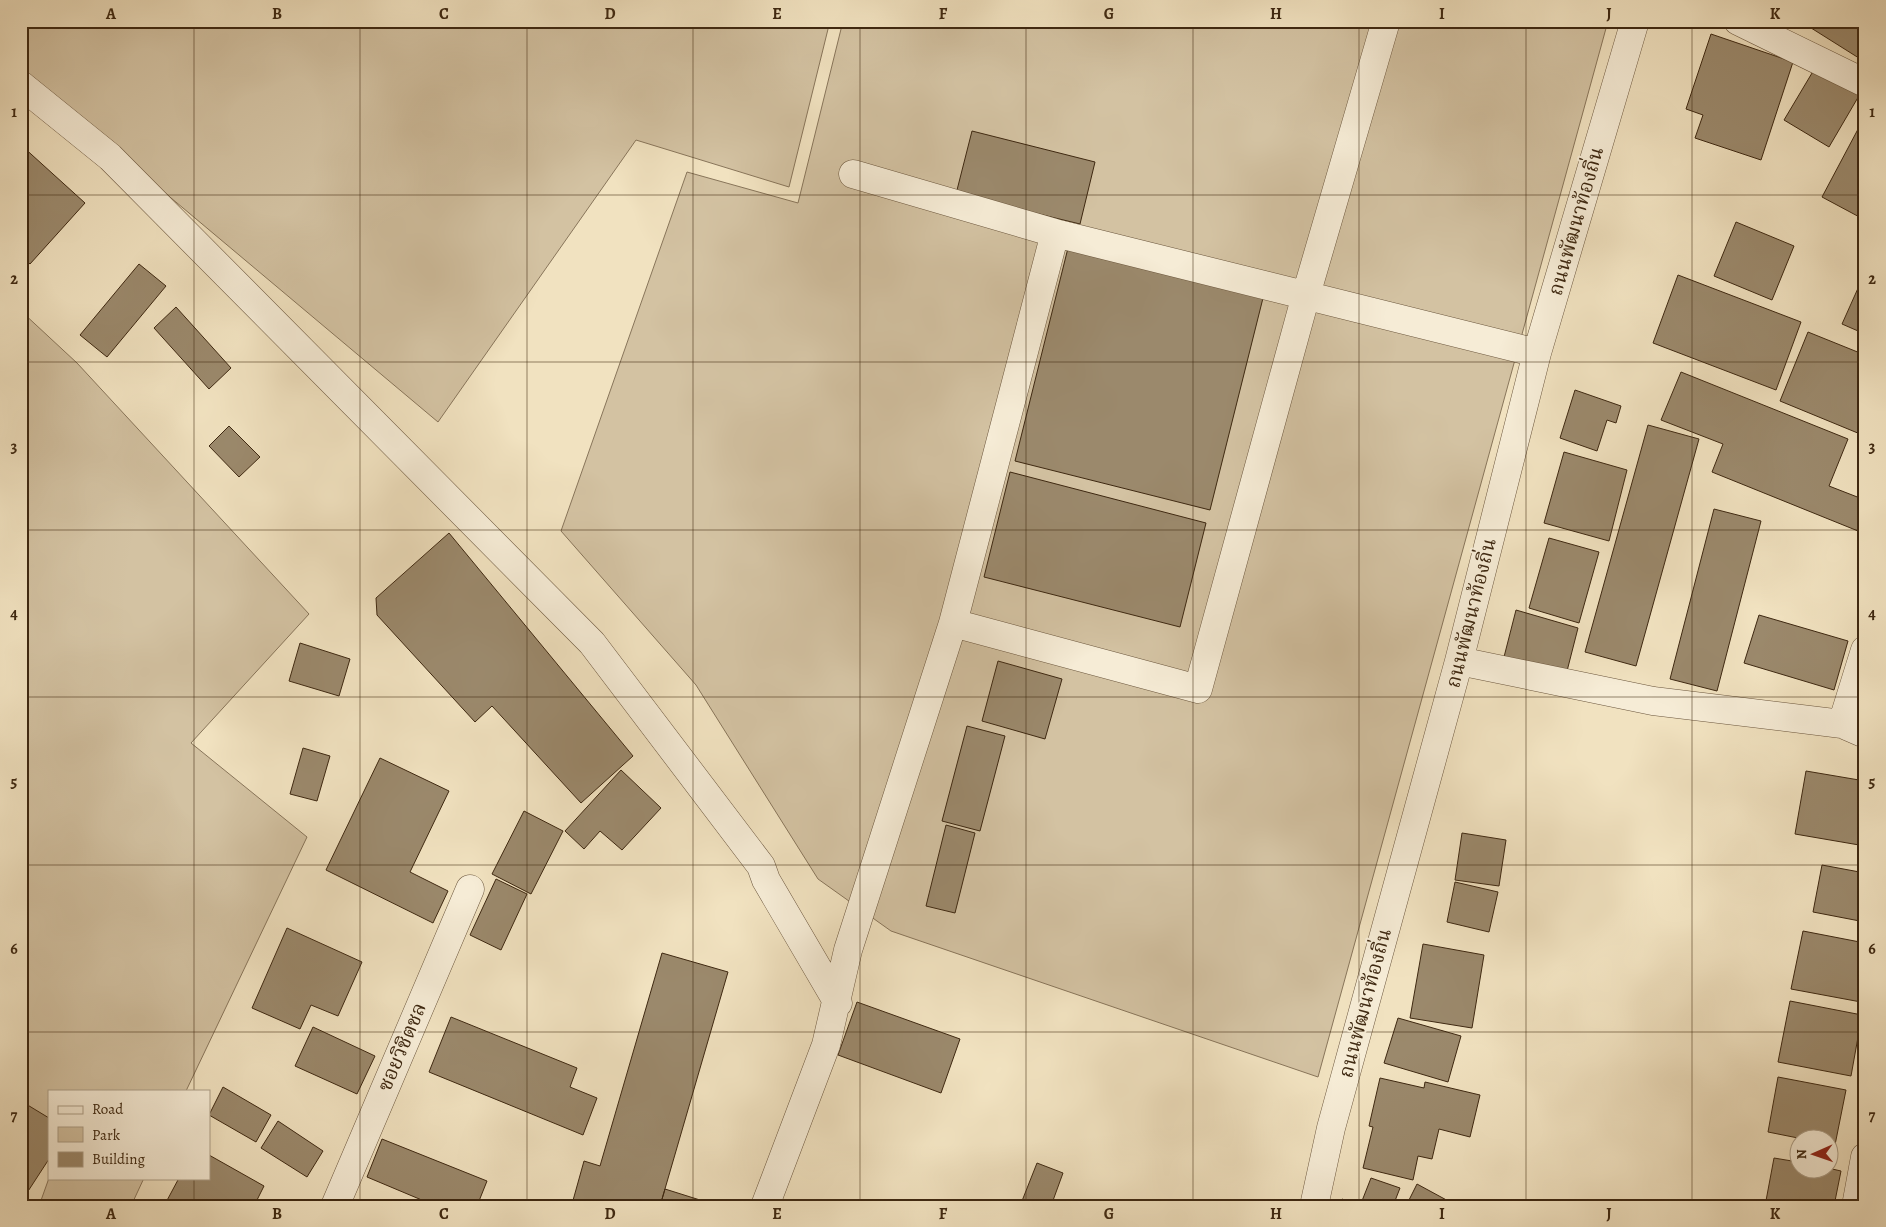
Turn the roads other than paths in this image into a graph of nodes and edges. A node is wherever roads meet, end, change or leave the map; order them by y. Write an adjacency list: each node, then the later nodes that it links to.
1 (1386, 21): 8 (street)
2 (1635, 21): 9 (street, ถนนพัฒนาท้องถิ่น)
3 (1738, 21): 4 (street)
4 (1865, 83)
5 (21, 85): 15 (street)
6 (853, 174): 7 (street)
7 (1056, 233): 8 (street); 10 (street)
8 (1306, 295): 9 (street); 10 (street)
9 (1537, 353): 12 (street, ถนนพัฒนาท้องถิ่น)
10 (953, 623): 15 (street)
11 (1865, 650): 13 (street)
12 (1459, 661): 13 (street); 19 (street, ถนนพัฒนาท้องถิ่น)
13 (1853, 729)
14 (470, 889): 17 (street, ซอยวิชิตชล)
15 (838, 1003): 18 (street)
16 (1865, 1157): 20 (street)
17 (334, 1206)
18 (765, 1206)
19 (1314, 1206)
20 (1856, 1206)

